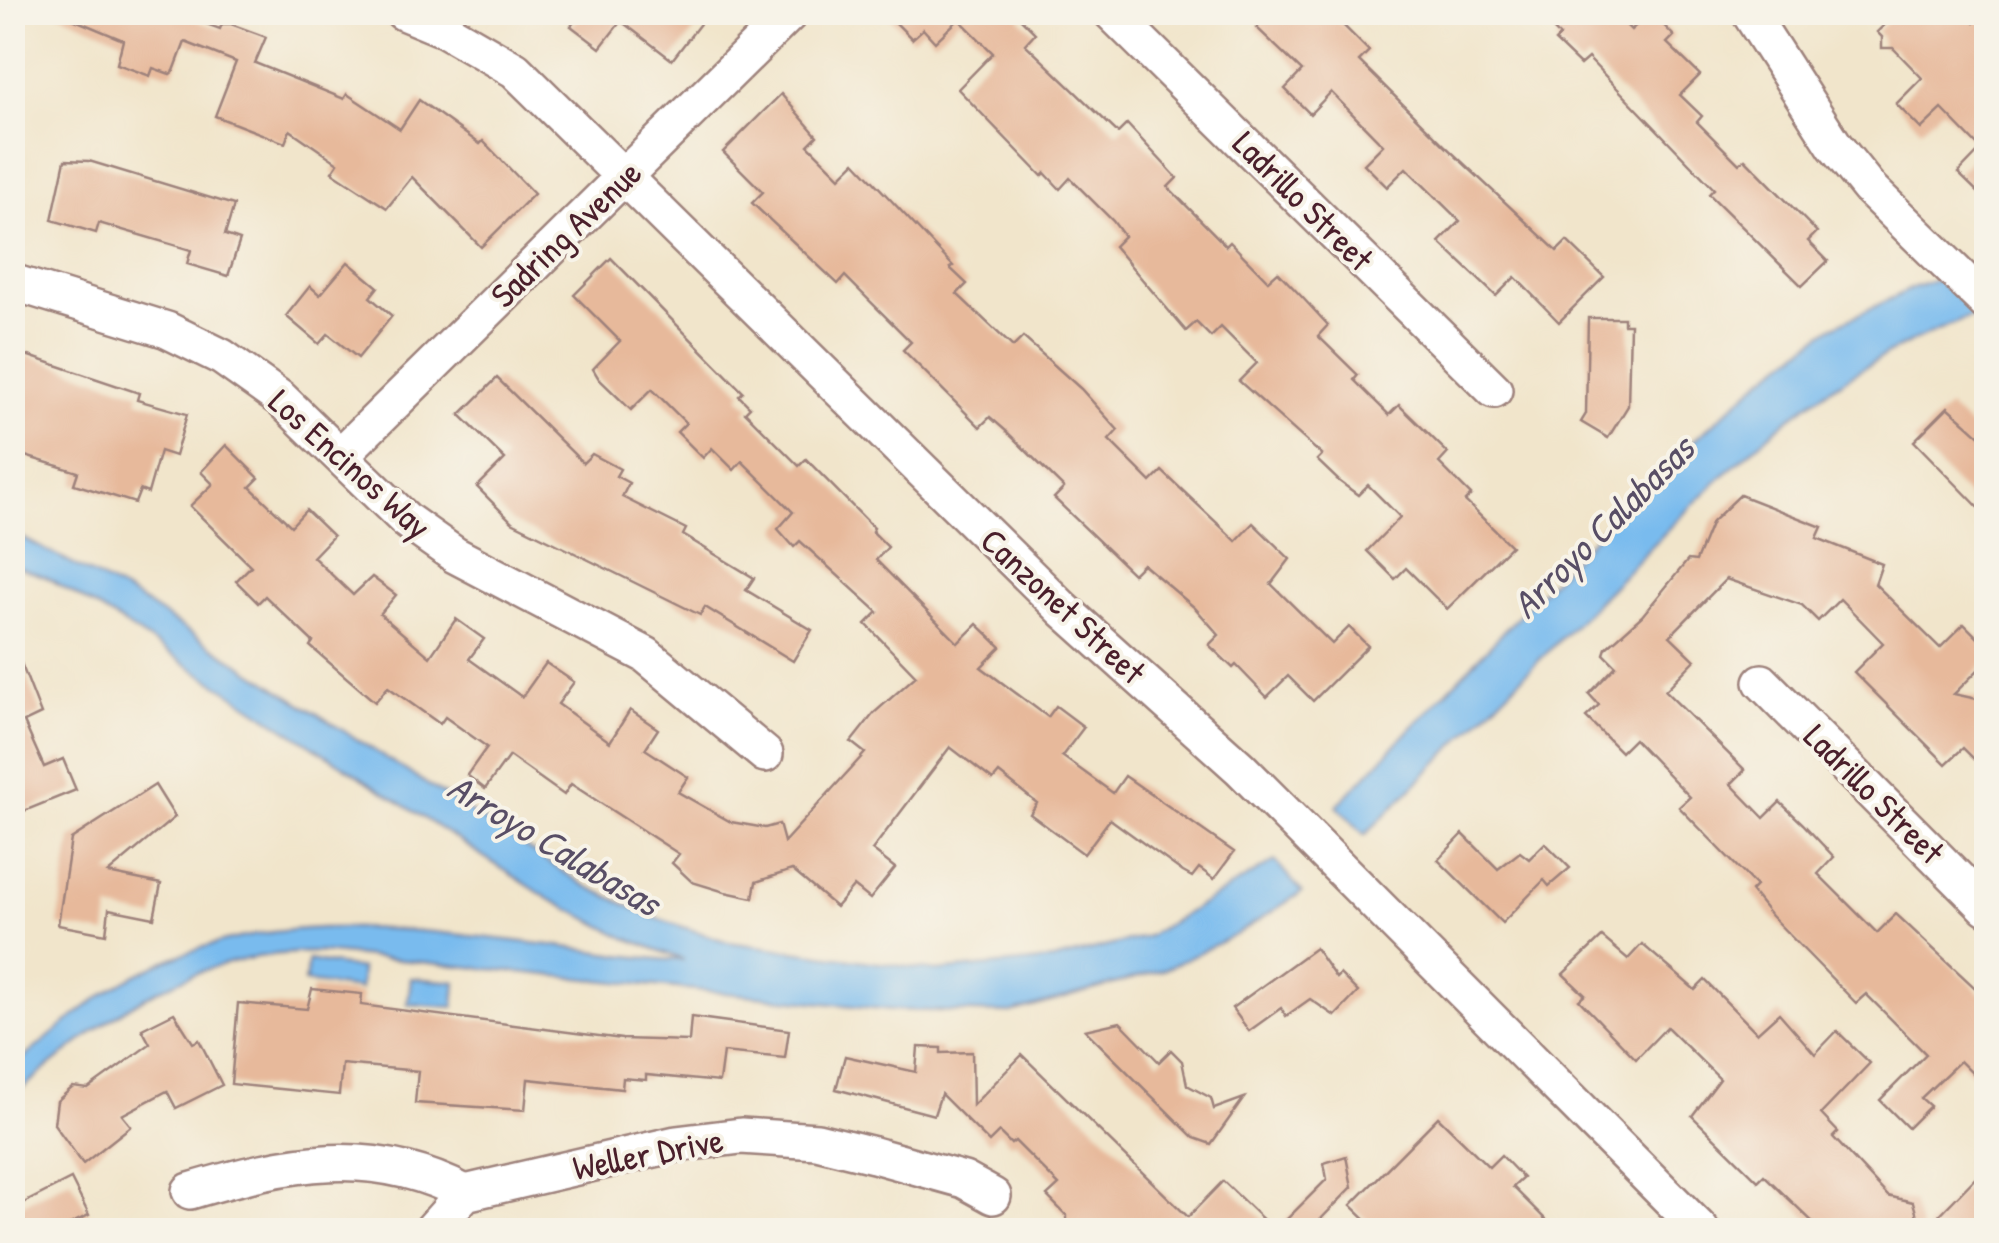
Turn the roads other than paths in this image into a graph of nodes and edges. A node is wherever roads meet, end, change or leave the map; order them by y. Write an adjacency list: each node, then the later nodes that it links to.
1 (403, 12): 5 (street, Canzonet Street)
2 (791, 12): 5 (street, Sadring Avenue)
3 (1112, 12): 8 (street, Ladrillo Street)
4 (1748, 12): 7 (street)
5 (626, 177): 9 (street, Sadring Avenue); 17 (street, Canzonet Street)
6 (12, 282): 9 (street, Los Encinos Way)
7 (1986, 302)
8 (1494, 390)
9 (341, 455): 11 (street, Los Encinos Way)
10 (1762, 682): 12 (street, Ladrillo Street)
11 (765, 754)
12 (1986, 906)
13 (190, 1191): 14 (street)
14 (465, 1194): 15 (street, Weller Drive); 16 (street)
15 (994, 1196)
16 (432, 1230)
17 (1701, 1230)

